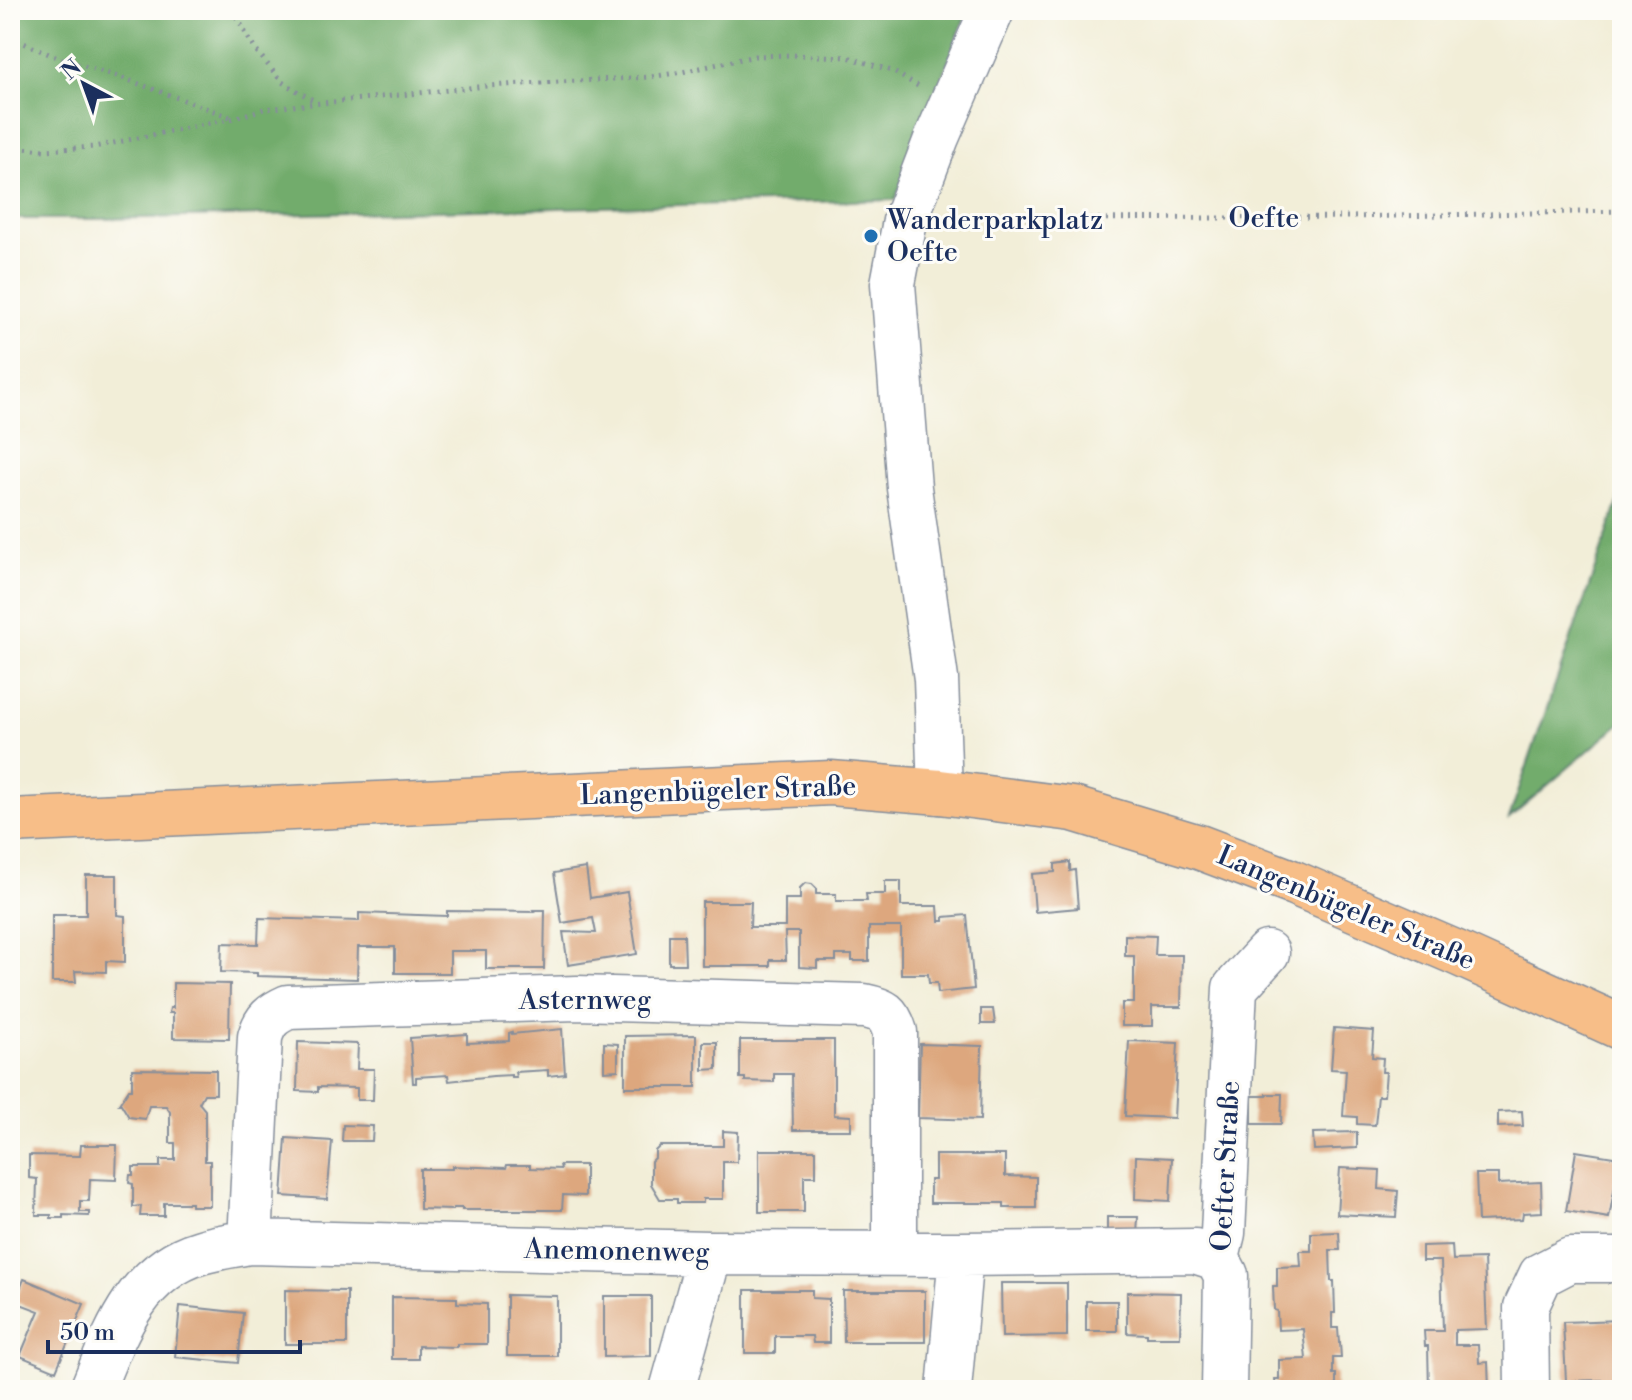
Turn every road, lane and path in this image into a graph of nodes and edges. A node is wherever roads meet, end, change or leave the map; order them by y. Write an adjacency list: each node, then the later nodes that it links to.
1 (233, 10): 4 (path)
2 (992, 10): 5 (street)
3 (10, 37): 6 (path)
4 (317, 103): 5 (path); 6 (path)
5 (949, 109): 9 (street)
6 (234, 118): 7 (path)
7 (10, 147)
8 (1622, 211): 9 (path, Oefte)
9 (905, 221): 10 (street)
10 (940, 792): 11 (main road, Langenbügeler Straße); 13 (main road, Langenbügeler Straße)
11 (10, 821)
12 (1267, 953): 18 (street, Oefter Straße)
13 (1622, 1028)
14 (250, 1242): 15 (street, Anemonenweg); 16 (street, Asternweg); 20 (street, Anemonenweg)
15 (710, 1253): 16 (street, Anemonenweg); 21 (street)
16 (895, 1253): 17 (street, Anemonenweg)
17 (961, 1254): 18 (street, Anemonenweg); 22 (street)
18 (1217, 1258): 23 (street, Oefter Straße)
19 (1622, 1260): 24 (street)
20 (92, 1390)
21 (672, 1390)
22 (949, 1390)
23 (1224, 1390)
24 (1527, 1390)

